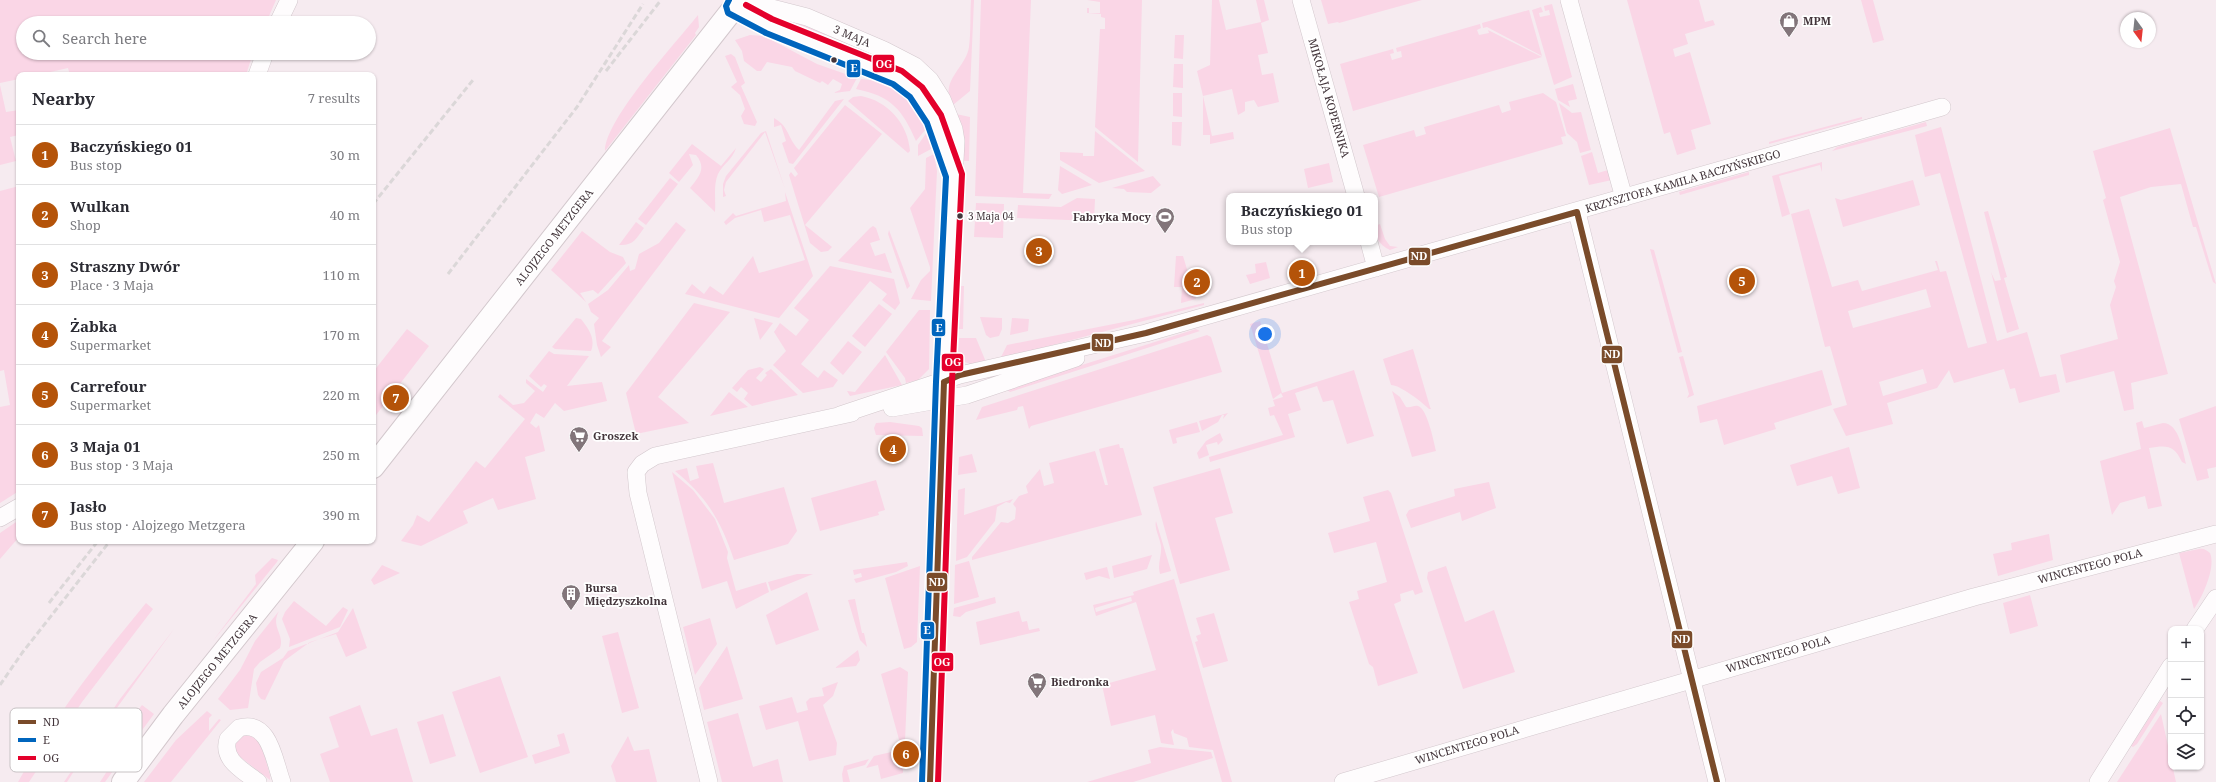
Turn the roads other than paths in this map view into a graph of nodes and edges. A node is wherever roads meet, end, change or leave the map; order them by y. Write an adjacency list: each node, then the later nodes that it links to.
1 (289, 0): 6 (street)
2 (790, 0): 7 (street, 3 MAJA)
3 (1301, 0): 12 (street, MIKOŁAJA KOPERNIKA)
4 (1569, 0): 13 (street)
5 (737, 3): 7 (street, 3 MAJA); 11 (street, 3 MAJA); 21 (main road, ALOJZEGO METZGERA)
6 (281, 16)
7 (806, 17): 11 (street, 3 MAJA)
8 (262, 60): 9 (street)
9 (258, 72)
10 (1942, 107): 13 (street, KRZYSZTOFA KAMILA BACZYŃSKIEGO)
11 (954, 176): 18 (street, 3 MAJA)
12 (1355, 193)
13 (1624, 198): 14 (street, KRZYSZTOFA KAMILA BACZYŃSKIEGO)
14 (1578, 212): 16 (street, KRZYSZTOFA KAMILA BACZYŃSKIEGO); 29 (street)
15 (1370, 245): 16 (street)
16 (1376, 268): 17 (street, KRZYSZTOFA KAMILA BACZYŃSKIEGO)
17 (1146, 333): 18 (street, KRZYSZTOFA KAMILA BACZYŃSKIEGO); 19 (street, KRZYSZTOFA KAMILA BACZYŃSKIEGO)
18 (944, 382): 19 (street, 3 MAJA); 20 (street, KRZYSZTOFA KAMILA BACZYŃSKIEGO)
19 (944, 400): 20 (street, KRZYSZTOFA KAMILA BACZYŃSKIEGO); 36 (street, 3 MAJA)
20 (840, 415): 35 (street, KRZYSZTOFA KAMILA BACZYŃSKIEGO)
21 (376, 463)
22 (16, 509): 23 (street)
23 (0, 518)
24 (2216, 534): 29 (street, WINCENTEGO POLA)
25 (311, 544): 30 (main road, ALOJZEGO METZGERA)
26 (2216, 598): 27 (street)
27 (2197, 626)
28 (2168, 671): 39 (street)
29 (1693, 679): 37 (street, WINCENTEGO POLA); 38 (street)
30 (142, 757)
31 (131, 772): 32 (main road, ALOJZEGO METZGERA)
32 (123, 782)
33 (258, 782): 34 (street)
34 (282, 782)
35 (708, 782)
36 (930, 782)
37 (1343, 782)
38 (1717, 782)
39 (2098, 782)

